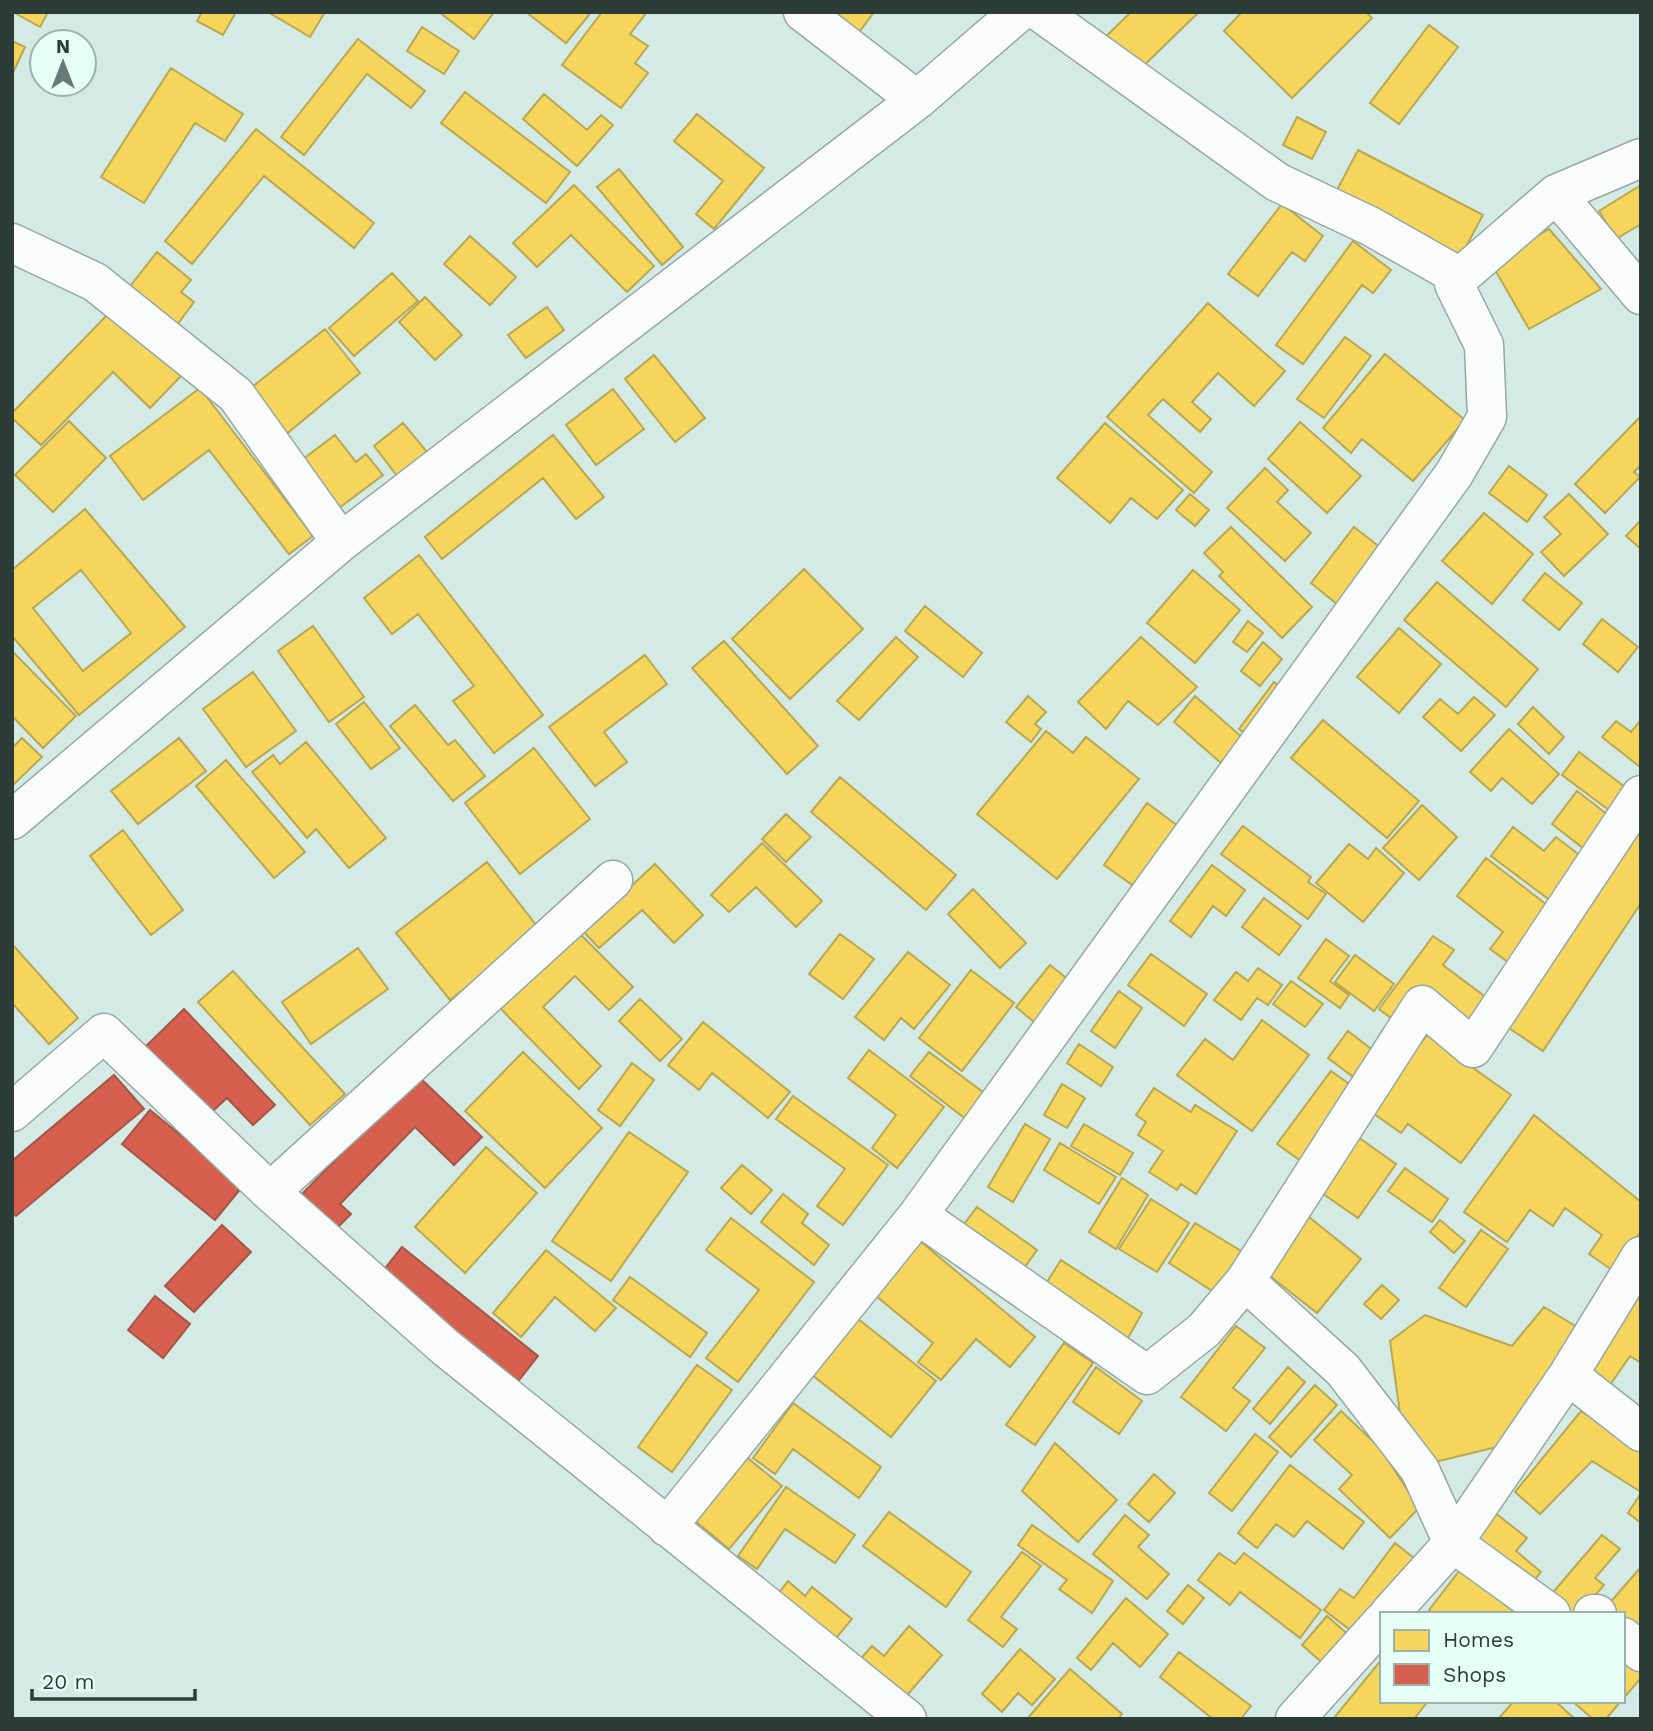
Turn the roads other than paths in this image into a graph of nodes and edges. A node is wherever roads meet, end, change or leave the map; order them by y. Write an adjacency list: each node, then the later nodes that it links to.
1 (803, 12): 4 (street)
2 (1019, 12): 4 (street)
3 (1040, 12): 8 (street)
4 (917, 100): 10 (street)
5 (1641, 158): 6 (street)
6 (1556, 194): 8 (street); 9 (street)
7 (12, 243): 10 (street)
8 (1460, 277): 16 (street)
9 (1641, 295)
10 (341, 542): 12 (street)
11 (1641, 795): 18 (street)
12 (12, 820)
13 (613, 880): 15 (street)
14 (12, 1112): 15 (street)
15 (270, 1192): 21 (street)
16 (918, 1215): 18 (street); 21 (street)
17 (1641, 1256): 19 (street)
18 (1245, 1281): 22 (street)
19 (1568, 1376): 20 (street); 22 (street)
20 (1641, 1432)
21 (667, 1527): 28 (street)
22 (1453, 1543): 23 (street); 24 (street)
23 (1391, 1612)
24 (1548, 1612)
25 (1380, 1624): 29 (street)
26 (1625, 1639): 27 (street)
27 (1641, 1652)
28 (907, 1719)
29 (1295, 1719)

